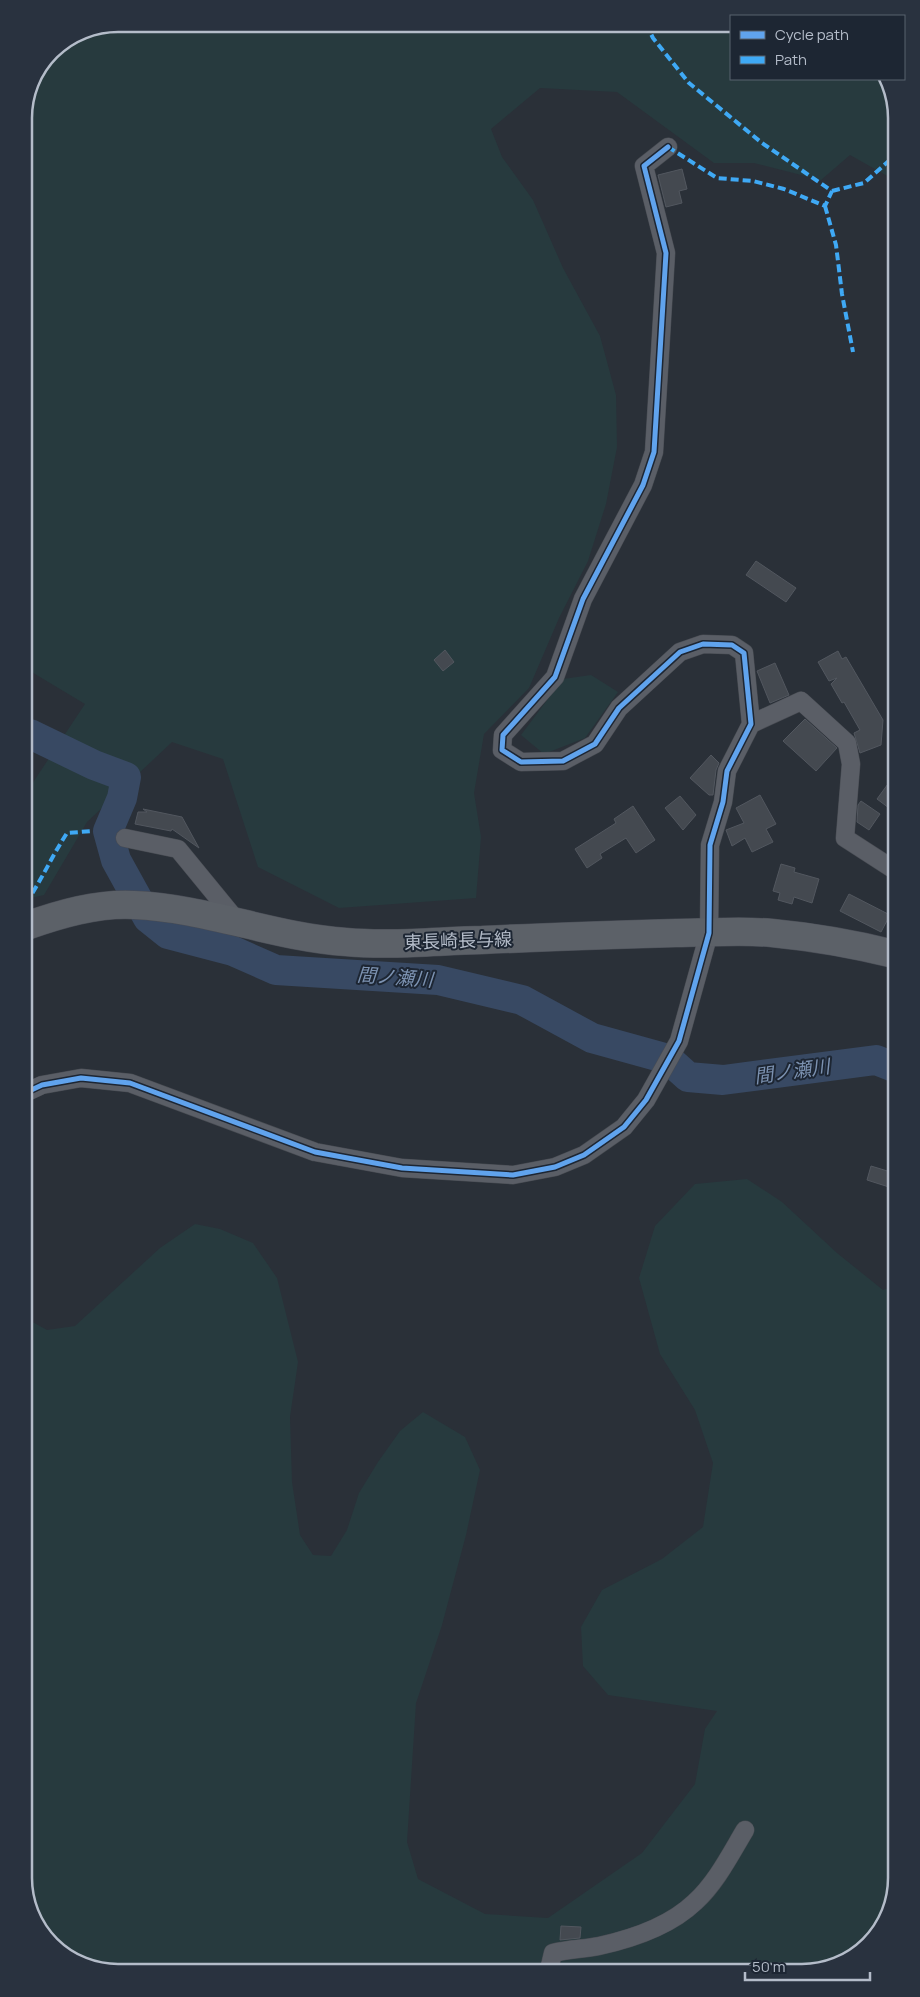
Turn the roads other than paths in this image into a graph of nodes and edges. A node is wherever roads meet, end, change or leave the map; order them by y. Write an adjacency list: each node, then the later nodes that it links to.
1 (668, 147): 2 (street)
2 (751, 724): 4 (street); 7 (street)
3 (125, 838): 5 (street)
4 (888, 866)
5 (237, 921): 6 (main road, 東長崎長与線); 7 (main road, 東長崎長与線)
6 (33, 924)
7 (709, 932): 8 (main road, 東長崎長与線); 9 (street)
8 (888, 953)
9 (32, 1089)
10 (745, 1830): 11 (street)
11 (550, 1964)

